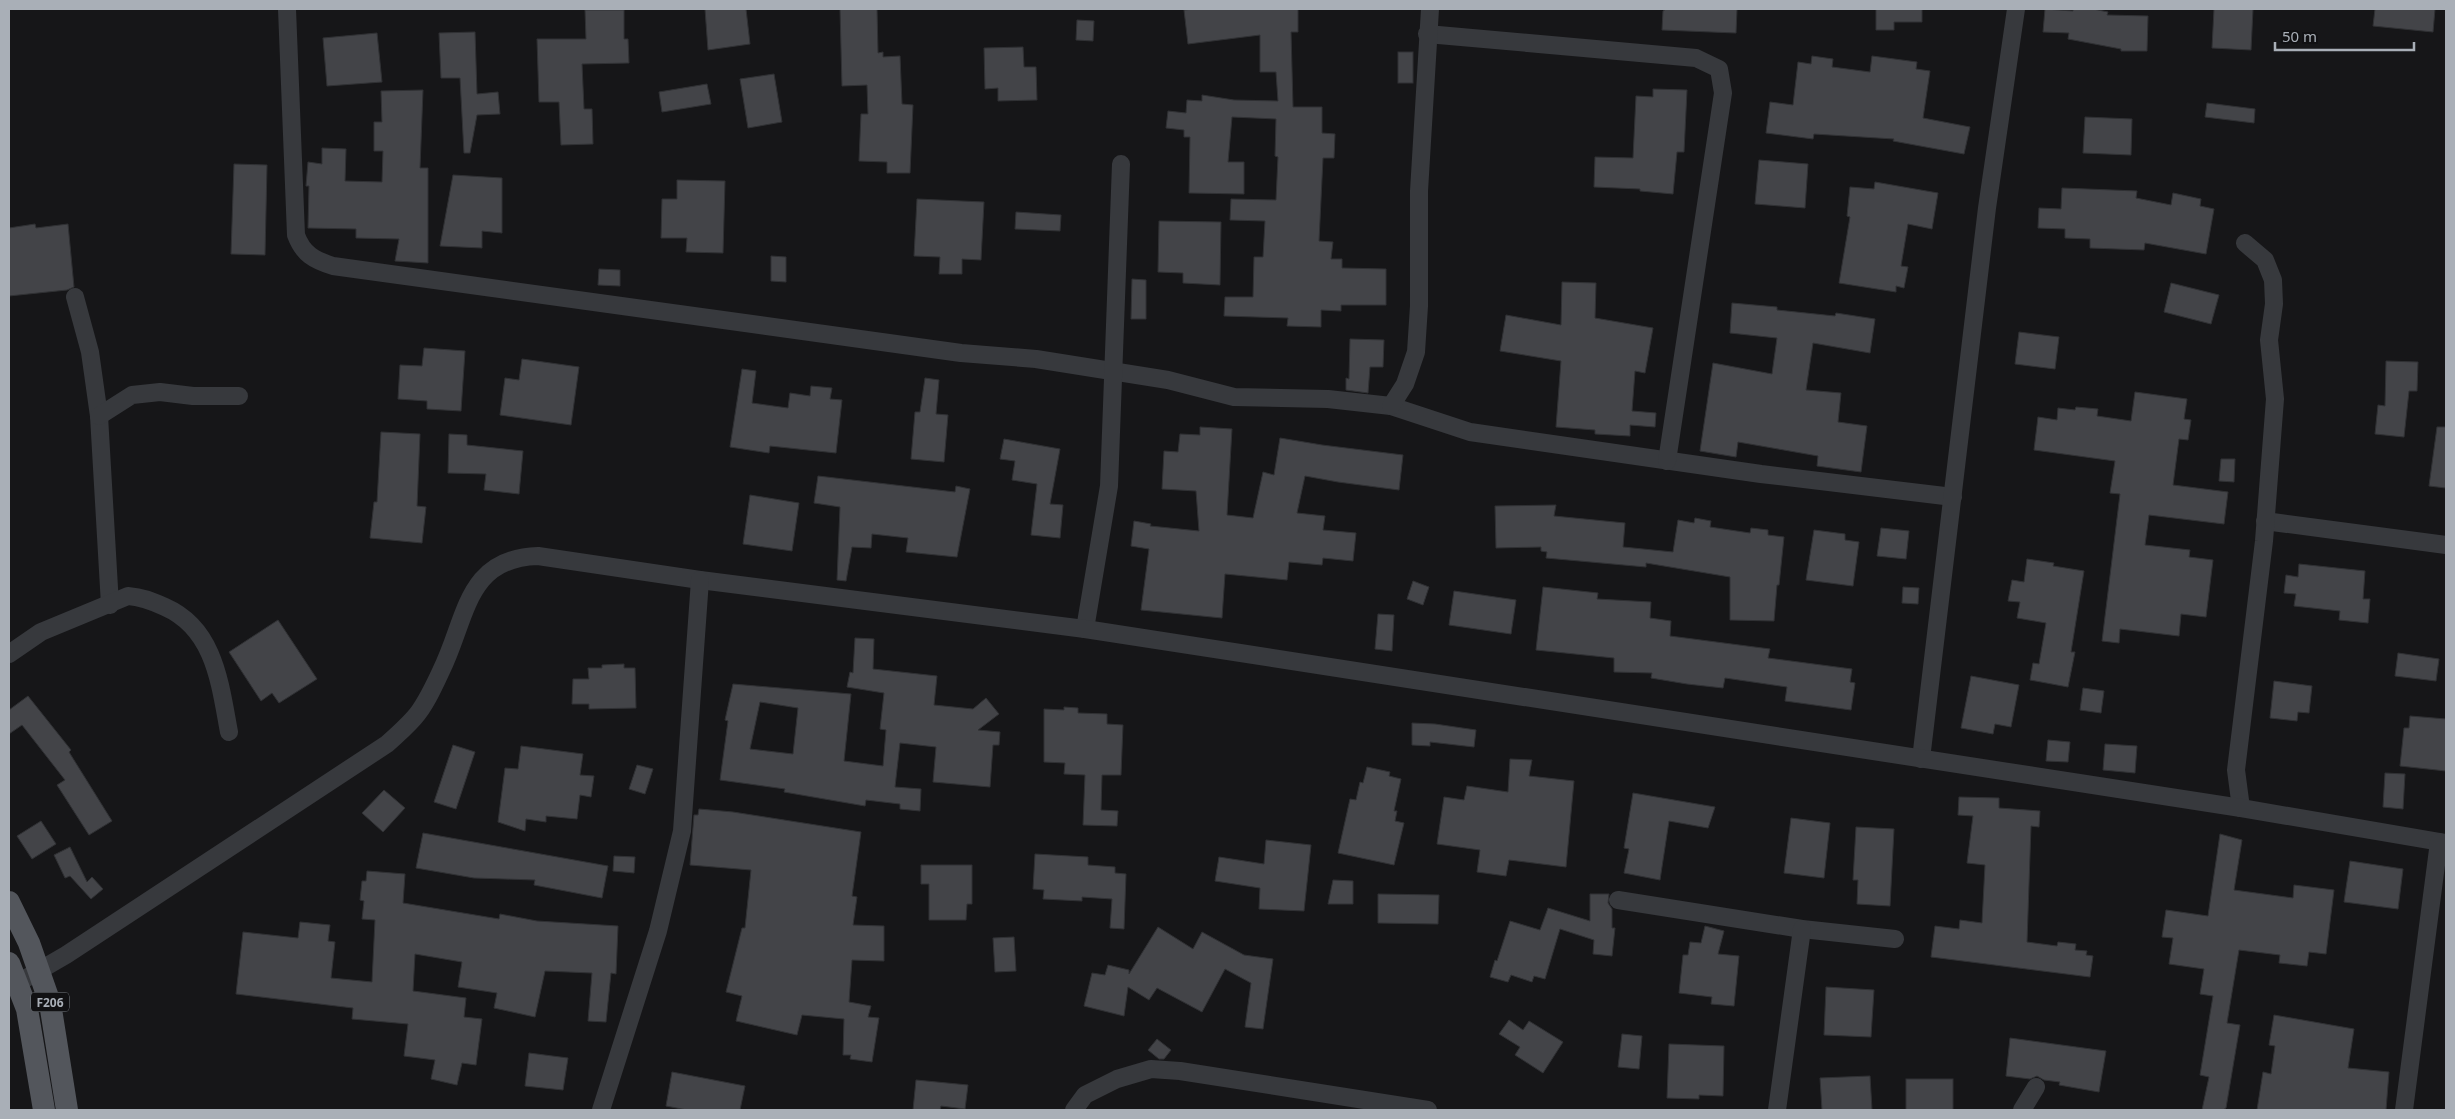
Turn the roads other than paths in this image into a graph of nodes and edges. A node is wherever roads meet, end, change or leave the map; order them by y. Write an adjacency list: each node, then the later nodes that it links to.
1 (287, 9): 8 (street)
2 (1430, 9): 4 (street)
3 (2016, 9): 13 (street)
4 (1427, 34): 10 (street); 12 (street)
5 (1121, 164): 8 (street)
6 (2245, 243): 14 (street)
7 (75, 297): 11 (street)
8 (1113, 373): 10 (street); 18 (street)
9 (238, 396): 11 (street)
10 (1391, 406): 12 (street)
11 (99, 416): 17 (street)
12 (1667, 461): 13 (street)
13 (1953, 497): 21 (street)
14 (2265, 521): 15 (street); 22 (street)
15 (2446, 545)
16 (700, 580): 18 (street); 29 (street); 34 (street)
17 (110, 605): 19 (street); 20 (street)
18 (1085, 629): 21 (street)
19 (9, 654)
20 (229, 732)
21 (1921, 759): 22 (street)
22 (2241, 808): 23 (street)
23 (2443, 842): 39 (street)
24 (1618, 900): 26 (street)
25 (9, 902): 29 (main road, F206)
26 (1802, 929): 27 (street); 37 (street)
27 (1895, 940)
28 (9, 963): 30 (main road, F206)
29 (40, 970): 30 (street); 33 (main road, F206)
30 (16, 984): 32 (main road, F206)
31 (2036, 1087): 38 (street)
32 (44, 1110)
33 (67, 1110)
34 (601, 1110)
35 (1074, 1110): 36 (street)
36 (1428, 1110)
37 (1777, 1110)
38 (2022, 1110)
39 (2404, 1110)

